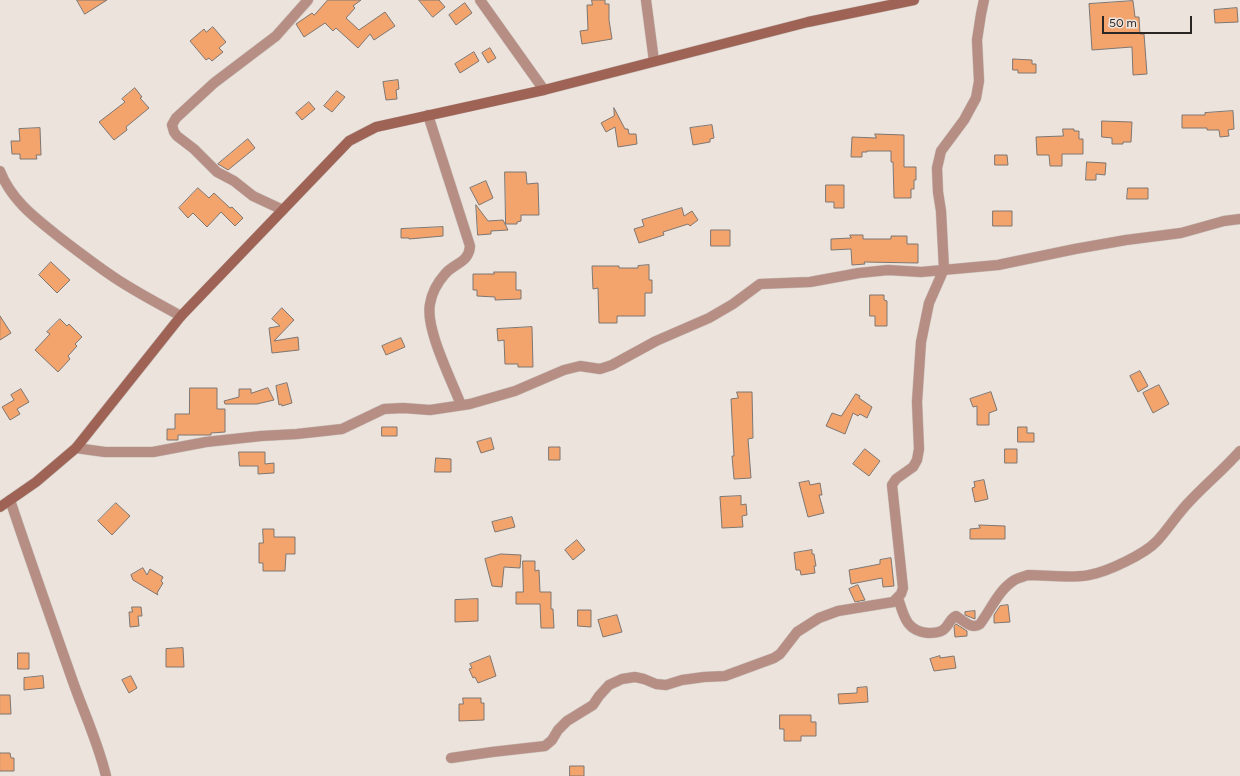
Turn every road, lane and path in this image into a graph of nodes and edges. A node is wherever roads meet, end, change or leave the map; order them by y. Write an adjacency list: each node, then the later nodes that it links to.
1 (308, 0): 10 (street)
2 (480, 0): 7 (street)
3 (646, 0): 6 (street)
4 (914, 0): 6 (main road)
5 (984, 0): 12 (street)
6 (654, 61): 7 (main road)
7 (544, 90): 8 (main road)
8 (428, 116): 10 (main road); 14 (street)
9 (0, 171): 13 (street)
10 (282, 210): 13 (main road)
11 (1240, 219): 12 (street)
12 (944, 269): 14 (street); 19 (street)
13 (181, 316): 15 (main road)
14 (461, 406): 15 (street)
15 (76, 448): 17 (main road)
16 (1240, 451): 19 (street)
17 (10, 500): 18 (main road); 21 (street)
18 (0, 507)
19 (898, 598): 20 (street)
20 (451, 758)
21 (106, 776)

